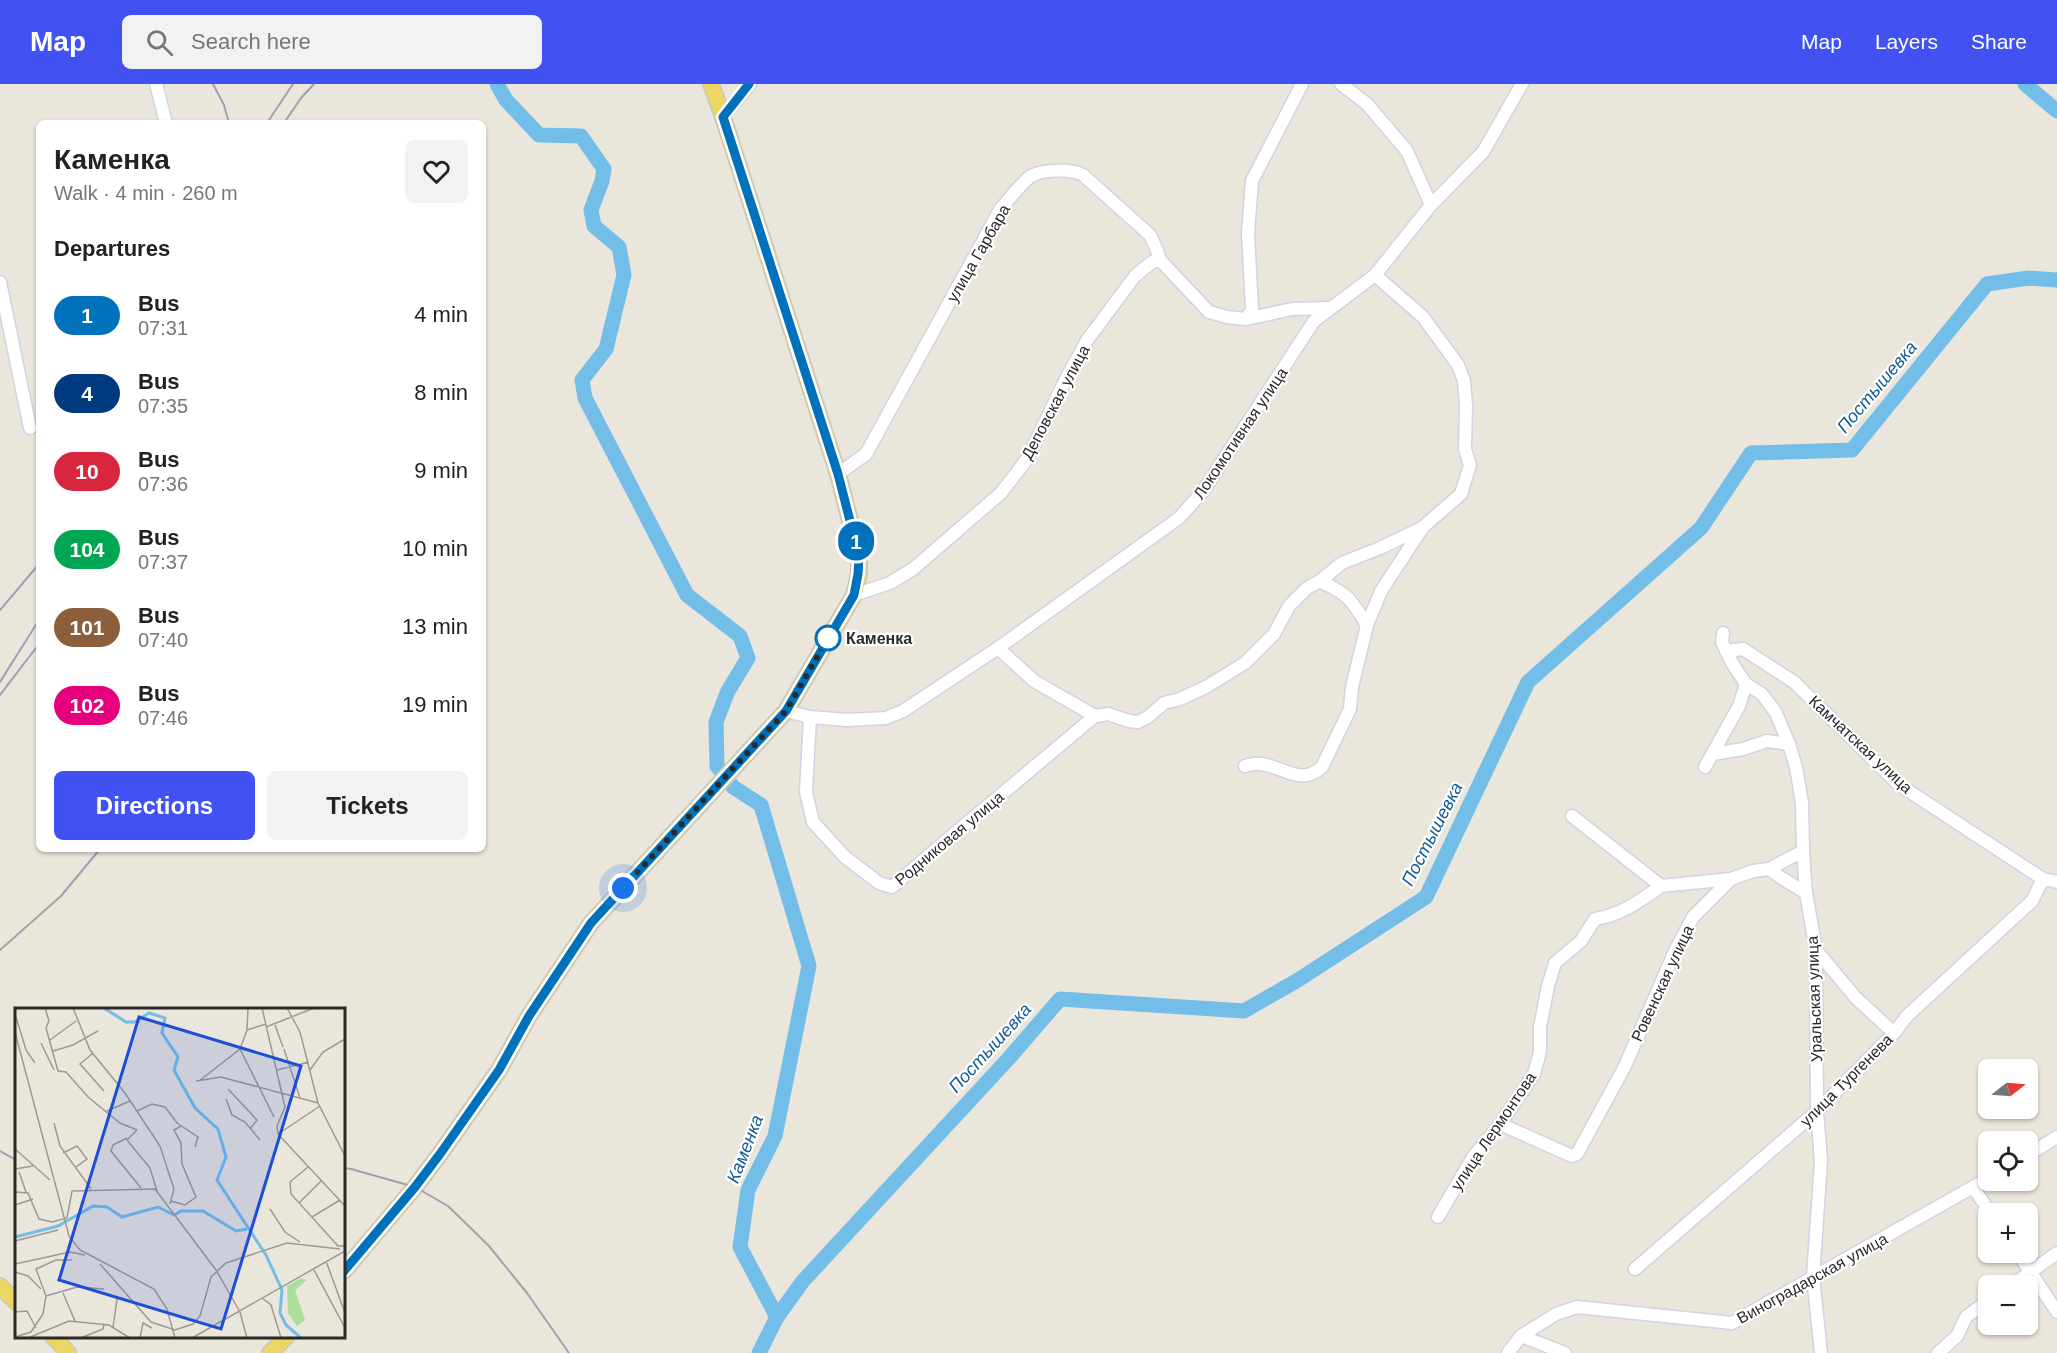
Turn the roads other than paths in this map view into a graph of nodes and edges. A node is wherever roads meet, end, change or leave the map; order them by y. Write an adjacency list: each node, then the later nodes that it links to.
1 (156, 84): 8 (street)
2 (711, 84): 7 (main road)
3 (750, 84): 7 (street)
4 (1302, 84): 14 (street)
5 (1341, 84): 9 (street)
6 (1522, 84): 9 (street, Локомотивная улица)
7 (723, 117): 16 (main road)
8 (165, 120)
9 (1431, 205): 11 (street, Локомотивная улица)
10 (1160, 260): 14 (street); 16 (street, улица Гарбара); 19 (street, Деповская улица)
11 (1375, 275): 13 (street, Локомотивная улица); 17 (street)
12 (0, 282): 15 (street)
13 (1330, 308): 14 (street); 22 (street, Локомотивная улица)
14 (1246, 319)
15 (30, 428)
16 (838, 474): 19 (main road)
17 (1423, 527): 18 (street); 20 (street)
18 (1320, 581): 20 (street); 26 (street)
19 (854, 595): 25 (main road)
20 (1367, 625): 30 (street)
21 (1723, 633): 23 (street, Уральская улица)
22 (998, 648): 26 (street); 27 (street, Локомотивная улица)
23 (1726, 651): 24 (street, Уральская улица); 36 (street, Камчатская улица)
24 (1746, 684): 28 (street, Уральская улица); 29 (street)
25 (786, 711): 27 (street, Локомотивная улица); 53 (main road)
26 (1095, 716): 27 (street, Родниковая улица)
27 (810, 717)
28 (1789, 744): 29 (street); 33 (street, Уральская улица)
29 (1713, 754): 31 (street)
30 (1245, 766)
31 (1705, 767)
32 (1572, 816): 38 (street)
33 (1803, 851): 34 (street); 39 (street, Уральская улица)
34 (1769, 868): 35 (street); 39 (street)
35 (1731, 879): 38 (street); 43 (street, Ровенская улица)
36 (2043, 879): 37 (street, Камчатская улица); 41 (street, улица Тургенева)
37 (2057, 882)
38 (1661, 886): 43 (street, улица Лермонтова)
39 (1806, 893): 40 (street, Уральская улица)
40 (1816, 950): 41 (street); 42 (street, Уральская улица)
41 (1894, 1033): 42 (street, улица Тургенева)
42 (1817, 1111): 52 (street, улица Тургенева); 56 (street, Уральская улица)
43 (1500, 1124): 49 (street, улица Лермонтова)
44 (2057, 1137): 45 (street)
45 (2038, 1149)
46 (1978, 1184): 47 (street, Виноградарская улица)
47 (1973, 1186): 48 (street); 56 (street, Виноградарская улица)
48 (1984, 1203)
49 (1438, 1217)
50 (2057, 1252): 54 (street)
51 (2025, 1263): 54 (street)
52 (1635, 1269)
53 (345, 1270)
54 (2031, 1272): 55 (street); 60 (street)
55 (2027, 1275)
56 (1813, 1277): 61 (street, Виноградарская улица); 68 (street, Уральская улица)
57 (0, 1286): 58 (main road)
58 (15, 1301)
59 (1978, 1308): 69 (street)
60 (2057, 1312)
61 (1521, 1336): 66 (street); 67 (street)
62 (54, 1338): 64 (main road)
63 (284, 1338): 65 (main road)
64 (68, 1353)
65 (270, 1353)
66 (1508, 1353)
67 (1565, 1353)
68 (1821, 1353)
69 (1938, 1353)

